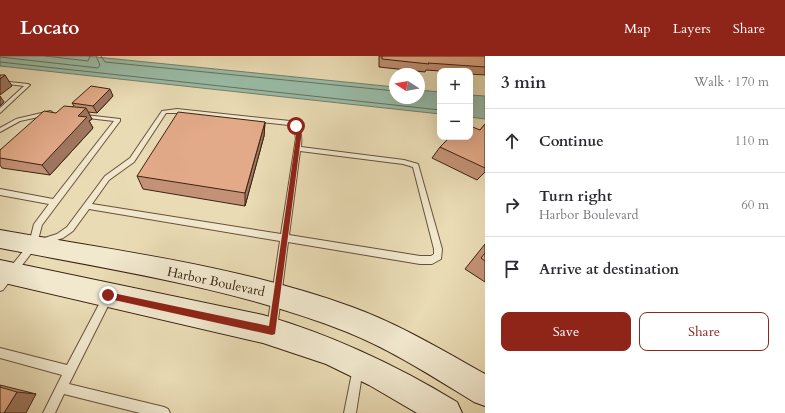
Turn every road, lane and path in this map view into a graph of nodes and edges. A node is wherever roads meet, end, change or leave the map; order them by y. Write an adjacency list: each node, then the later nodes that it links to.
1 (0, 82): 2 (lane)
2 (0, 111)
3 (55, 113): 5 (lane)
4 (74, 114): 8 (lane)
5 (0, 130)
6 (297, 149): 9 (lane); 10 (lane); 10 (lane)
7 (0, 192): 8 (lane)
8 (55, 202): 12 (lane)
9 (87, 206): 10 (lane); 12 (lane)
10 (285, 237): 15 (lane)
11 (0, 239): 12 (street, Harbor Boulevard)
12 (33, 245): 13 (lane); 15 (street, Harbor Boulevard)
13 (4, 277): 14 (street)
14 (108, 295): 16 (street); 19 (lane)
15 (277, 296): 16 (lane); 21 (street, Harbor Boulevard)
16 (272, 331): 18 (street)
17 (0, 353): 19 (lane)
18 (359, 364): 24 (lane); 25 (street)
19 (69, 371): 20 (lane)
20 (61, 388): 22 (lane); 23 (lane)
21 (485, 391)
22 (49, 413)
23 (164, 413)
24 (350, 413)
25 (446, 413)

